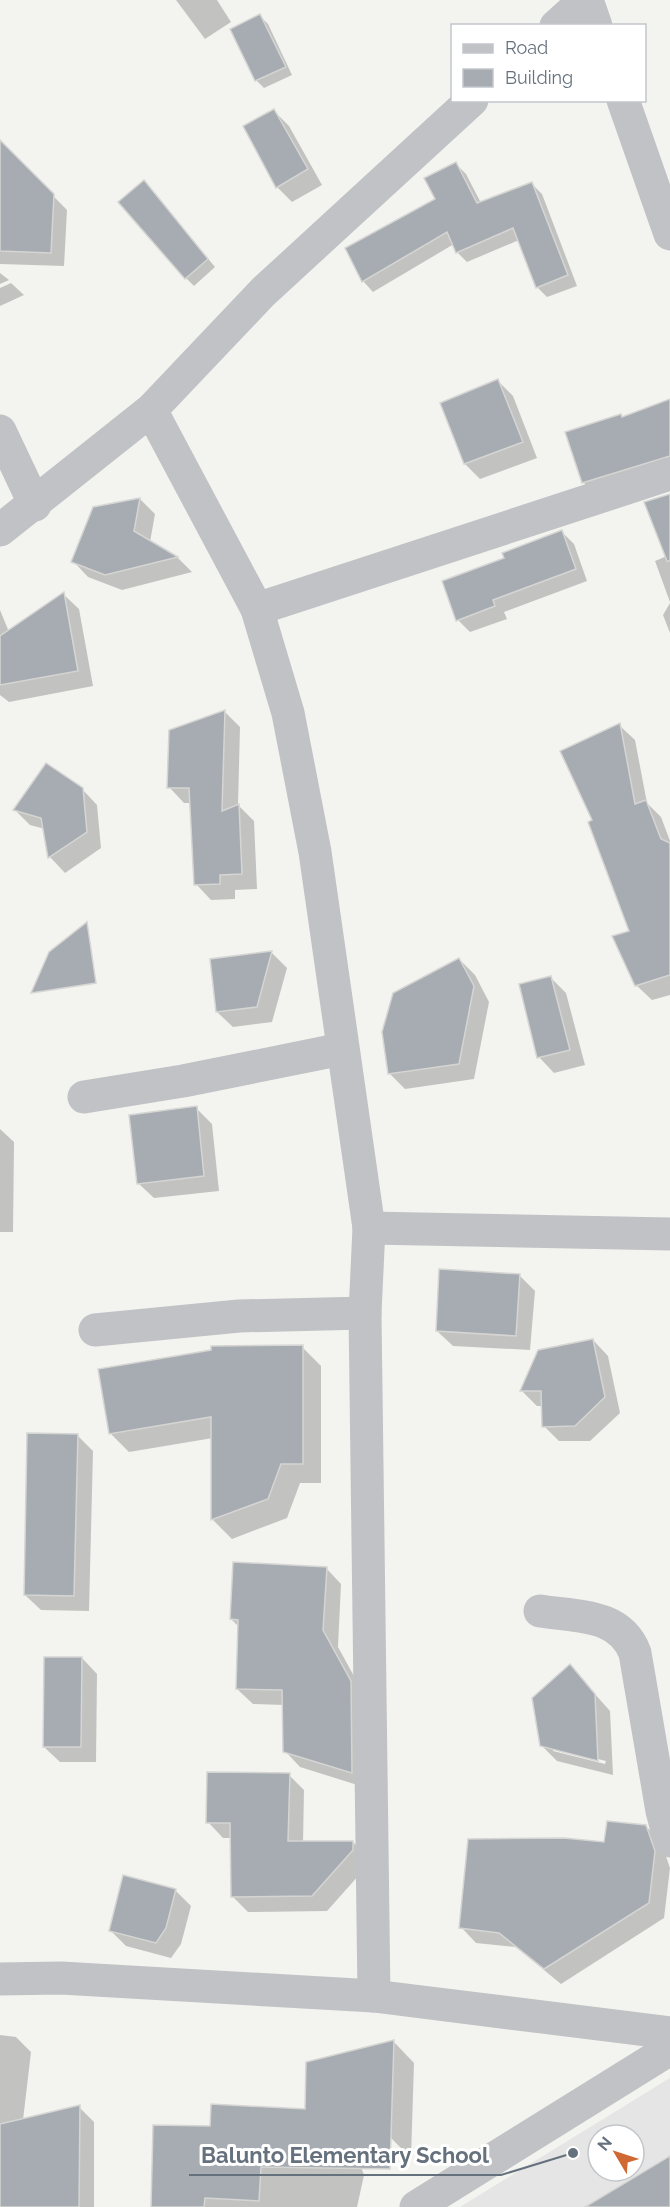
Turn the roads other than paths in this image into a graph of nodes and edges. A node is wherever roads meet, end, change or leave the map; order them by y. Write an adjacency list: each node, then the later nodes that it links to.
1 (586, 0): 2 (street); 3 (street)
2 (558, 24)
3 (595, 24)
4 (470, 102): 7 (street)
5 (623, 102): 6 (street)
6 (670, 234)
7 (151, 410): 10 (street); 12 (street)
8 (0, 431): 10 (street)
9 (670, 474): 12 (street)
10 (35, 505): 11 (street)
11 (0, 531)
12 (257, 609): 13 (street)
13 (342, 1049): 14 (street); 15 (street)
14 (84, 1097)
15 (369, 1228): 16 (street); 17 (street)
16 (670, 1234)
17 (365, 1313): 18 (street); 22 (street)
18 (95, 1330)
19 (540, 1611): 20 (street)
20 (670, 1841)
21 (0, 1979): 22 (street)
22 (374, 1996): 23 (street)
23 (670, 2033)
24 (670, 2049): 25 (street)
25 (416, 2207)

